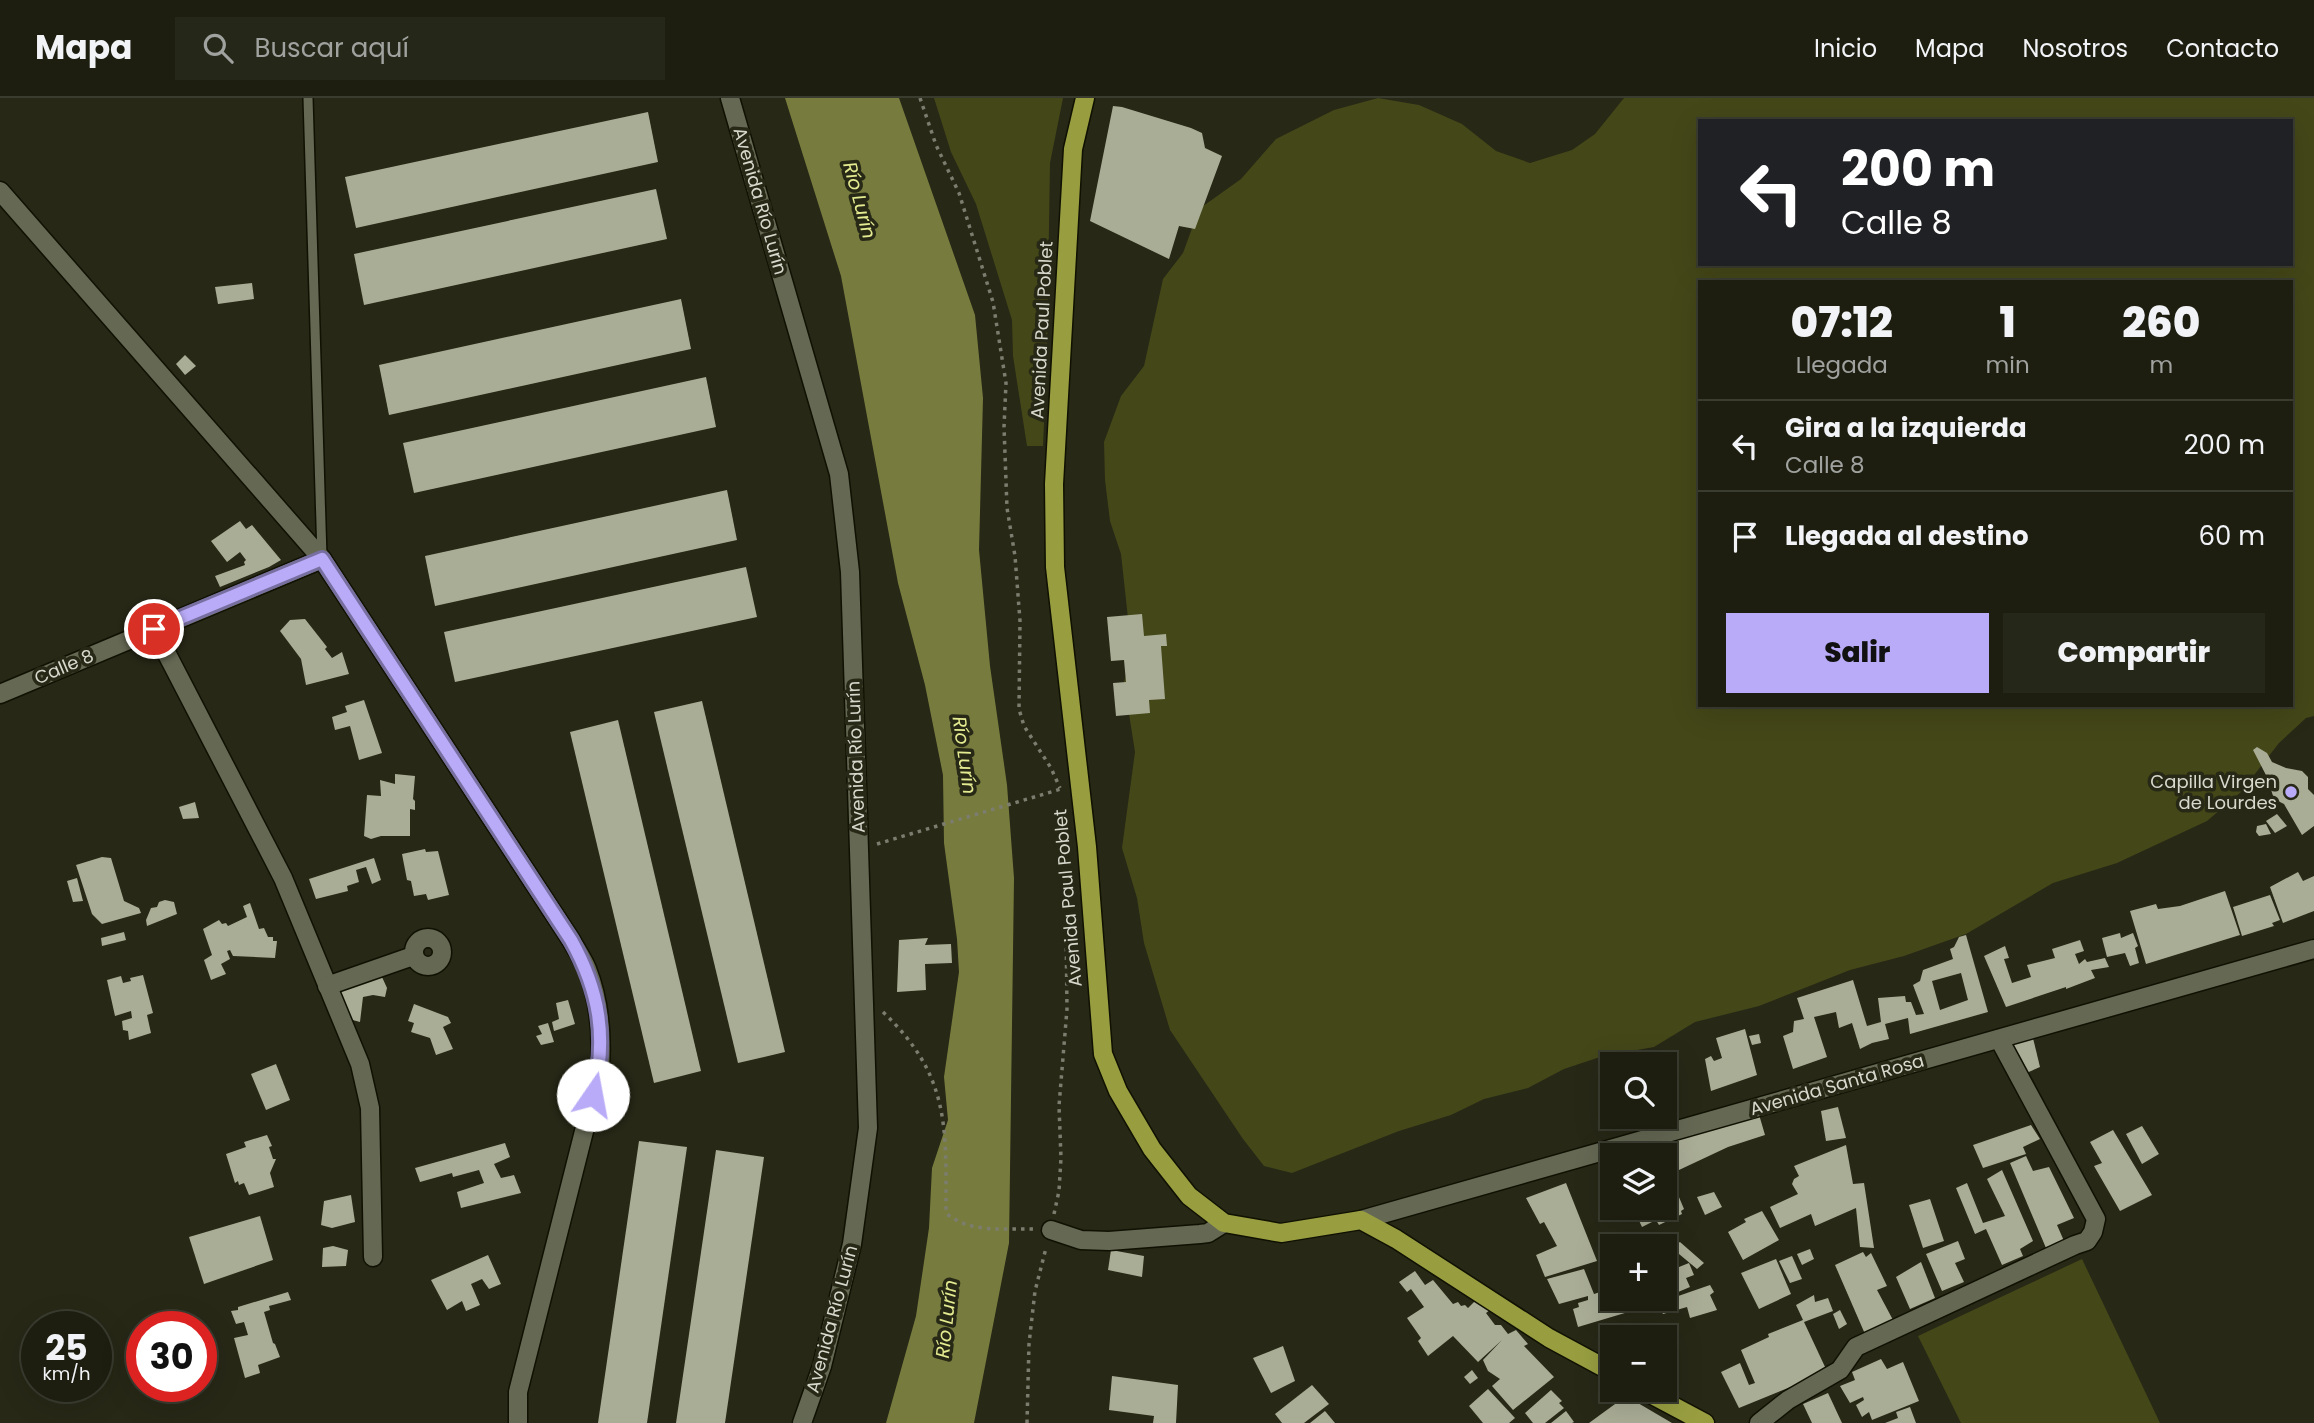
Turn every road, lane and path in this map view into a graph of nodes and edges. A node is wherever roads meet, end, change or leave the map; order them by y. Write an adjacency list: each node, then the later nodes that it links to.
1 (308, 98): 6 (lane)
2 (730, 98): 13 (street, Avenida Río Lurín)
3 (920, 98): 10 (path)
4 (1085, 98): 9 (main road, Avenida Paul Poblet)
5 (0, 191): 6 (street)
6 (322, 559): 7 (street, Calle 8); 25 (street)
7 (154, 629): 8 (street, Calle 8); 16 (street)
8 (0, 694)
9 (1079, 783): 10 (path); 20 (main road, Avenida Paul Poblet)
10 (1061, 789): 11 (path); 13 (path)
11 (1062, 800)
12 (1065, 832): 21 (path)
13 (859, 849): 17 (street, Avenida Río Lurín)
14 (2314, 949): 18 (street, Avenida Santa Rosa)
15 (413, 956): 16 (street)
16 (327, 986): 22 (street)
17 (863, 994): 21 (path); 26 (street, Avenida Río Lurín)
18 (1999, 1039): 19 (street, Avenida Santa Rosa); 29 (street)
19 (1361, 1220): 20 (main road, Avenida Paul Poblet); 23 (main road)
20 (1224, 1223): 21 (street)
21 (1051, 1230): 27 (path)
22 (373, 1257)
23 (1600, 1366)
24 (1665, 1402): 28 (main road)
25 (517, 1423)
26 (802, 1423)
27 (1027, 1423)
28 (1704, 1423)
29 (1759, 1423)

